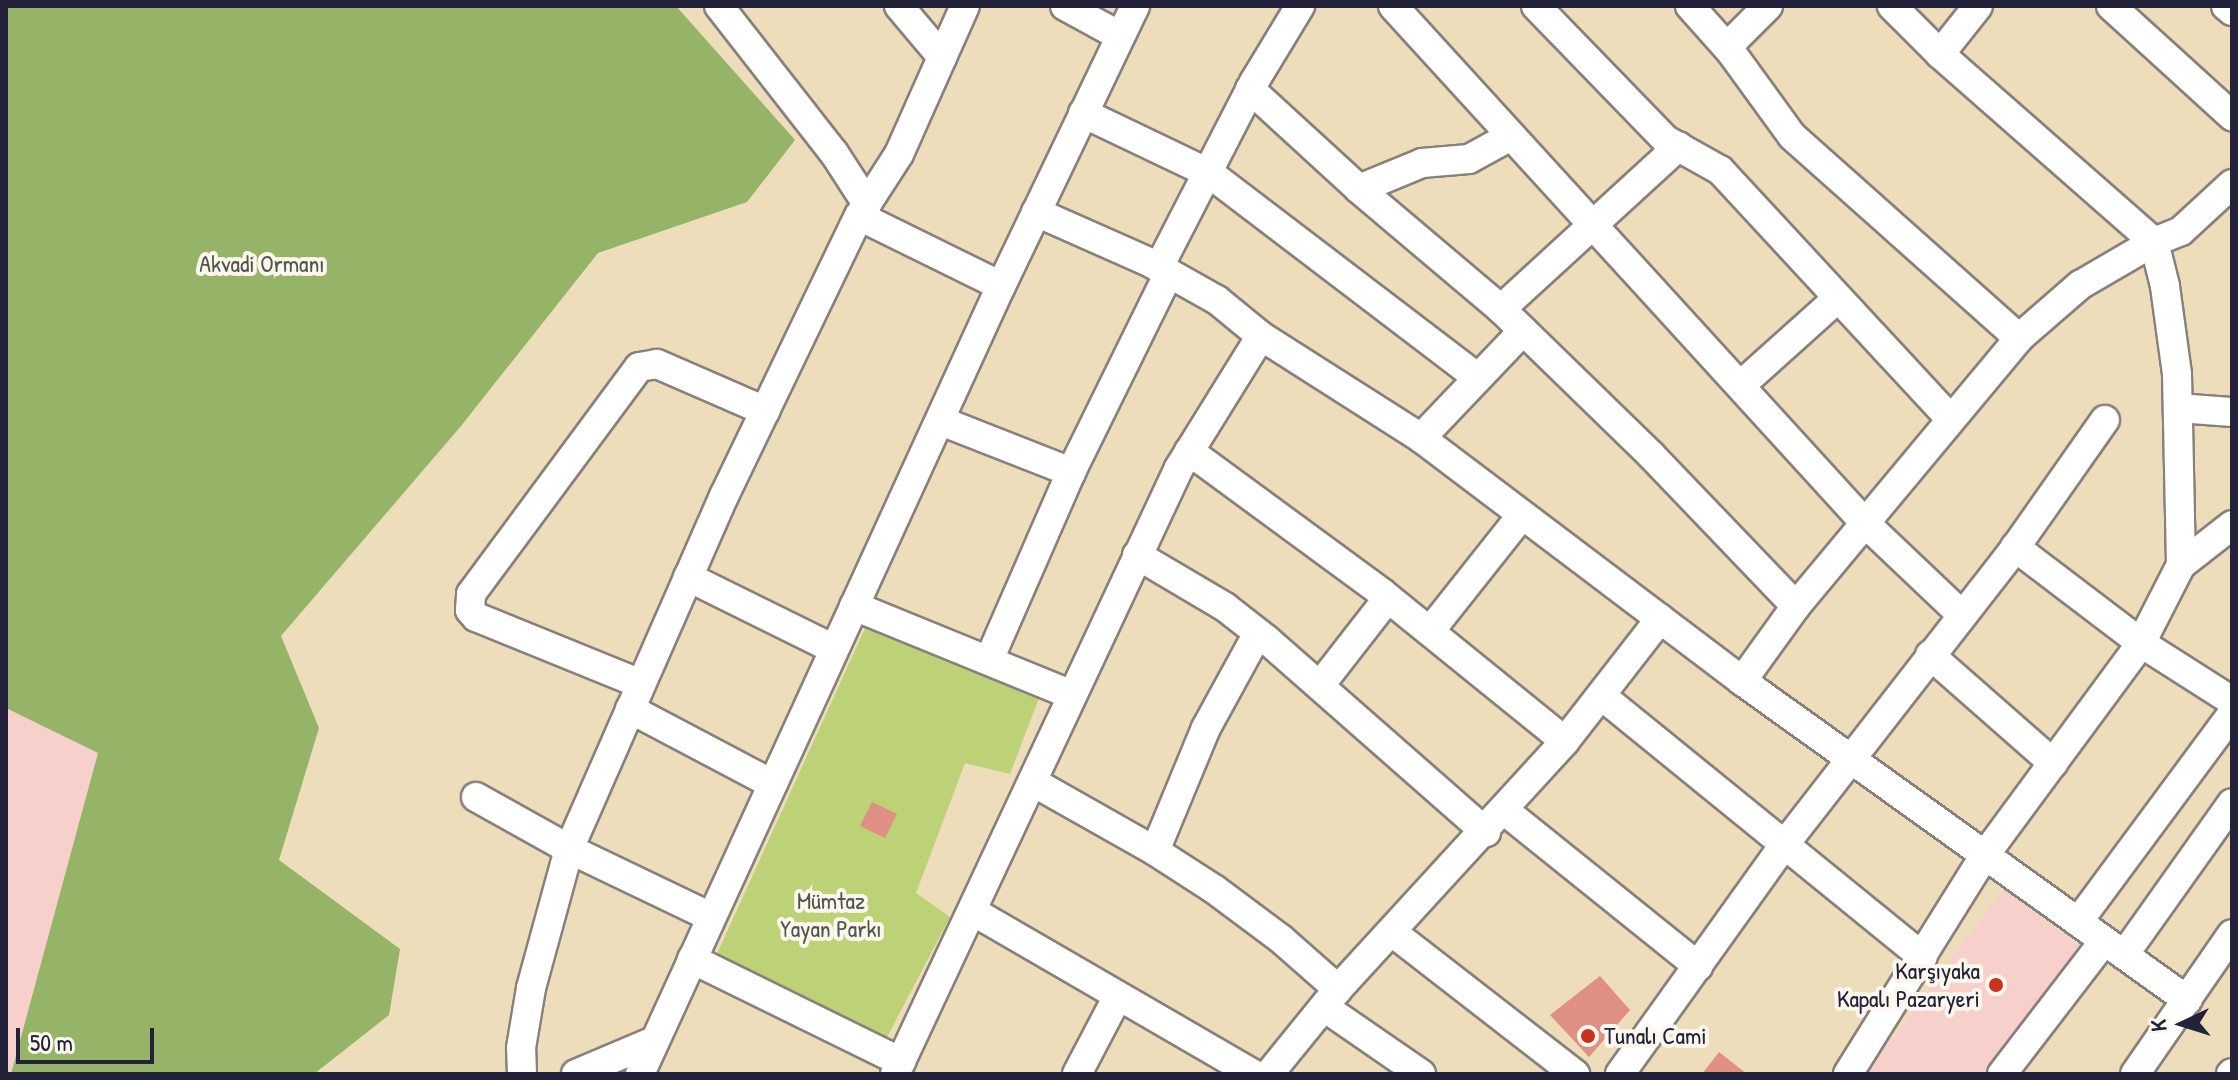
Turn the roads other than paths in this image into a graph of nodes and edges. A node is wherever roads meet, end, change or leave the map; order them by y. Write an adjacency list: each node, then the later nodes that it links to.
1 (719, 6): 28 (street)
2 (899, 6): 19 (street)
3 (965, 6): 19 (street)
4 (1065, 6): 16 (street)
5 (1135, 6): 16 (street)
6 (1300, 6): 20 (street)
7 (1393, 6): 23 (street)
8 (1536, 6): 24 (street)
9 (1690, 6): 17 (street)
10 (1768, 6): 17 (street)
11 (1892, 6): 18 (street)
12 (1978, 6): 18 (street)
13 (2111, 6): 22 (street)
14 (2226, 6): 15 (street)
15 (2232, 11)
16 (1120, 36): 21 (street)
17 (1727, 47): 38 (street)
18 (1940, 54): 31 (street)
19 (942, 57): 28 (street)
20 (1250, 89): 25 (street); 27 (street)
21 (1083, 113): 25 (street); 29 (street)
22 (2232, 116)
23 (1511, 136): 27 (street); 30 (street)
24 (1679, 146): 30 (street); 34 (street)
25 (1209, 173): 32 (street); 39 (street)
26 (2232, 184): 31 (street)
27 (1359, 189): 35 (street)
28 (863, 210): 33 (street); 42 (street)
29 (1036, 212): 32 (street); 33 (street)
30 (1592, 225): 35 (street); 40 (street)
31 (2154, 242): 38 (street); 41 (street)
32 (1164, 270): 37 (street); 49 (street)
33 (1001, 286): 46 (street)
34 (1838, 298): 40 (street); 44 (street)
35 (1501, 309): 36 (street)
36 (1523, 331): 39 (street); 59 (street)
37 (1261, 336): 47 (street); 48 (street)
38 (2019, 338): 44 (street)
39 (1478, 378): 47 (street)
40 (1741, 385): 51 (street)
41 (2178, 408): 43 (street); 55 (street)
42 (765, 411): 56 (street); 71 (street)
43 (2232, 412)
44 (1950, 418): 51 (street)
45 (2105, 420): 53 (street)
46 (941, 421): 49 (street); 58 (street)
47 (1421, 438): 50 (street)
48 (1189, 451): 54 (street); 57 (street)
49 (1071, 472): 67 (street)
50 (1522, 515): 61 (street); 62 (street)
51 (1865, 523): 59 (street); 60 (street)
52 (2232, 525): 55 (street)
53 (2015, 547): 60 (street); 64 (street)
54 (1137, 555): 63 (street); 70 (street)
55 (2181, 565): 64 (street)
56 (688, 577): 65 (street); 71 (street)
57 (1388, 598): 62 (street); 69 (street)
58 (854, 606): 65 (street); 67 (street)
59 (1796, 606): 68 (street)
60 (1962, 615): 66 (street)
61 (1660, 619): 68 (street); 72 (street)
62 (1430, 631): 75 (street)
63 (1258, 633): 69 (street); 85 (street)
64 (2141, 643): 73 (street); 77 (street)
65 (834, 649): 79 (street)
66 (1930, 655): 76 (street); 77 (street)
67 (989, 660): 70 (street)
68 (1742, 681): 76 (street)
69 (1321, 684): 82 (street)
70 (1072, 695): 78 (street)
71 (636, 696): 79 (street); 84 (street)
72 (1603, 697): 75 (street); 83 (street)
73 (2232, 701)
74 (2232, 714): 89 (street)
75 (1565, 741): 82 (street)
76 (1849, 757): 83 (street); 86 (street)
77 (2053, 763): 86 (street)
78 (1033, 782): 85 (street); 87 (street)
79 (772, 784): 88 (street)
80 (476, 797): 84 (street)
81 (2232, 803): 92 (street)
82 (1495, 822): 90 (street); 95 (street)
83 (1784, 845): 93 (street); 95 (street)
84 (569, 849): 88 (street); 101 (street)
85 (1155, 851): 97 (street)
86 (1985, 855): 89 (street); 93 (street)
87 (974, 912): 96 (street); 100 (street)
88 (711, 917): 94 (street)
89 (2078, 922): 92 (street)
90 (1392, 932): 97 (street); 108 (street)
91 (2232, 934): 98 (street)
92 (2114, 948): 98 (street); 111 (street)
93 (1923, 957): 110 (street)
94 (692, 959): 99 (street); 100 (street)
95 (1698, 966): 109 (street)
96 (1118, 996): 104 (street); 105 (street)
97 (1331, 998): 106 (street); 107 (street)
98 (2187, 1000): 112 (street)
99 (654, 1041): 102 (street); 103 (street)
100 (898, 1068)
101 (522, 1074)
102 (576, 1074)
103 (640, 1074)
104 (1077, 1074)
105 (1253, 1074)
106 (1269, 1074)
107 (1421, 1074)
108 (1575, 1074)
109 (1620, 1074)
110 (1848, 1074)
111 (2002, 1074)
112 (2135, 1074)

